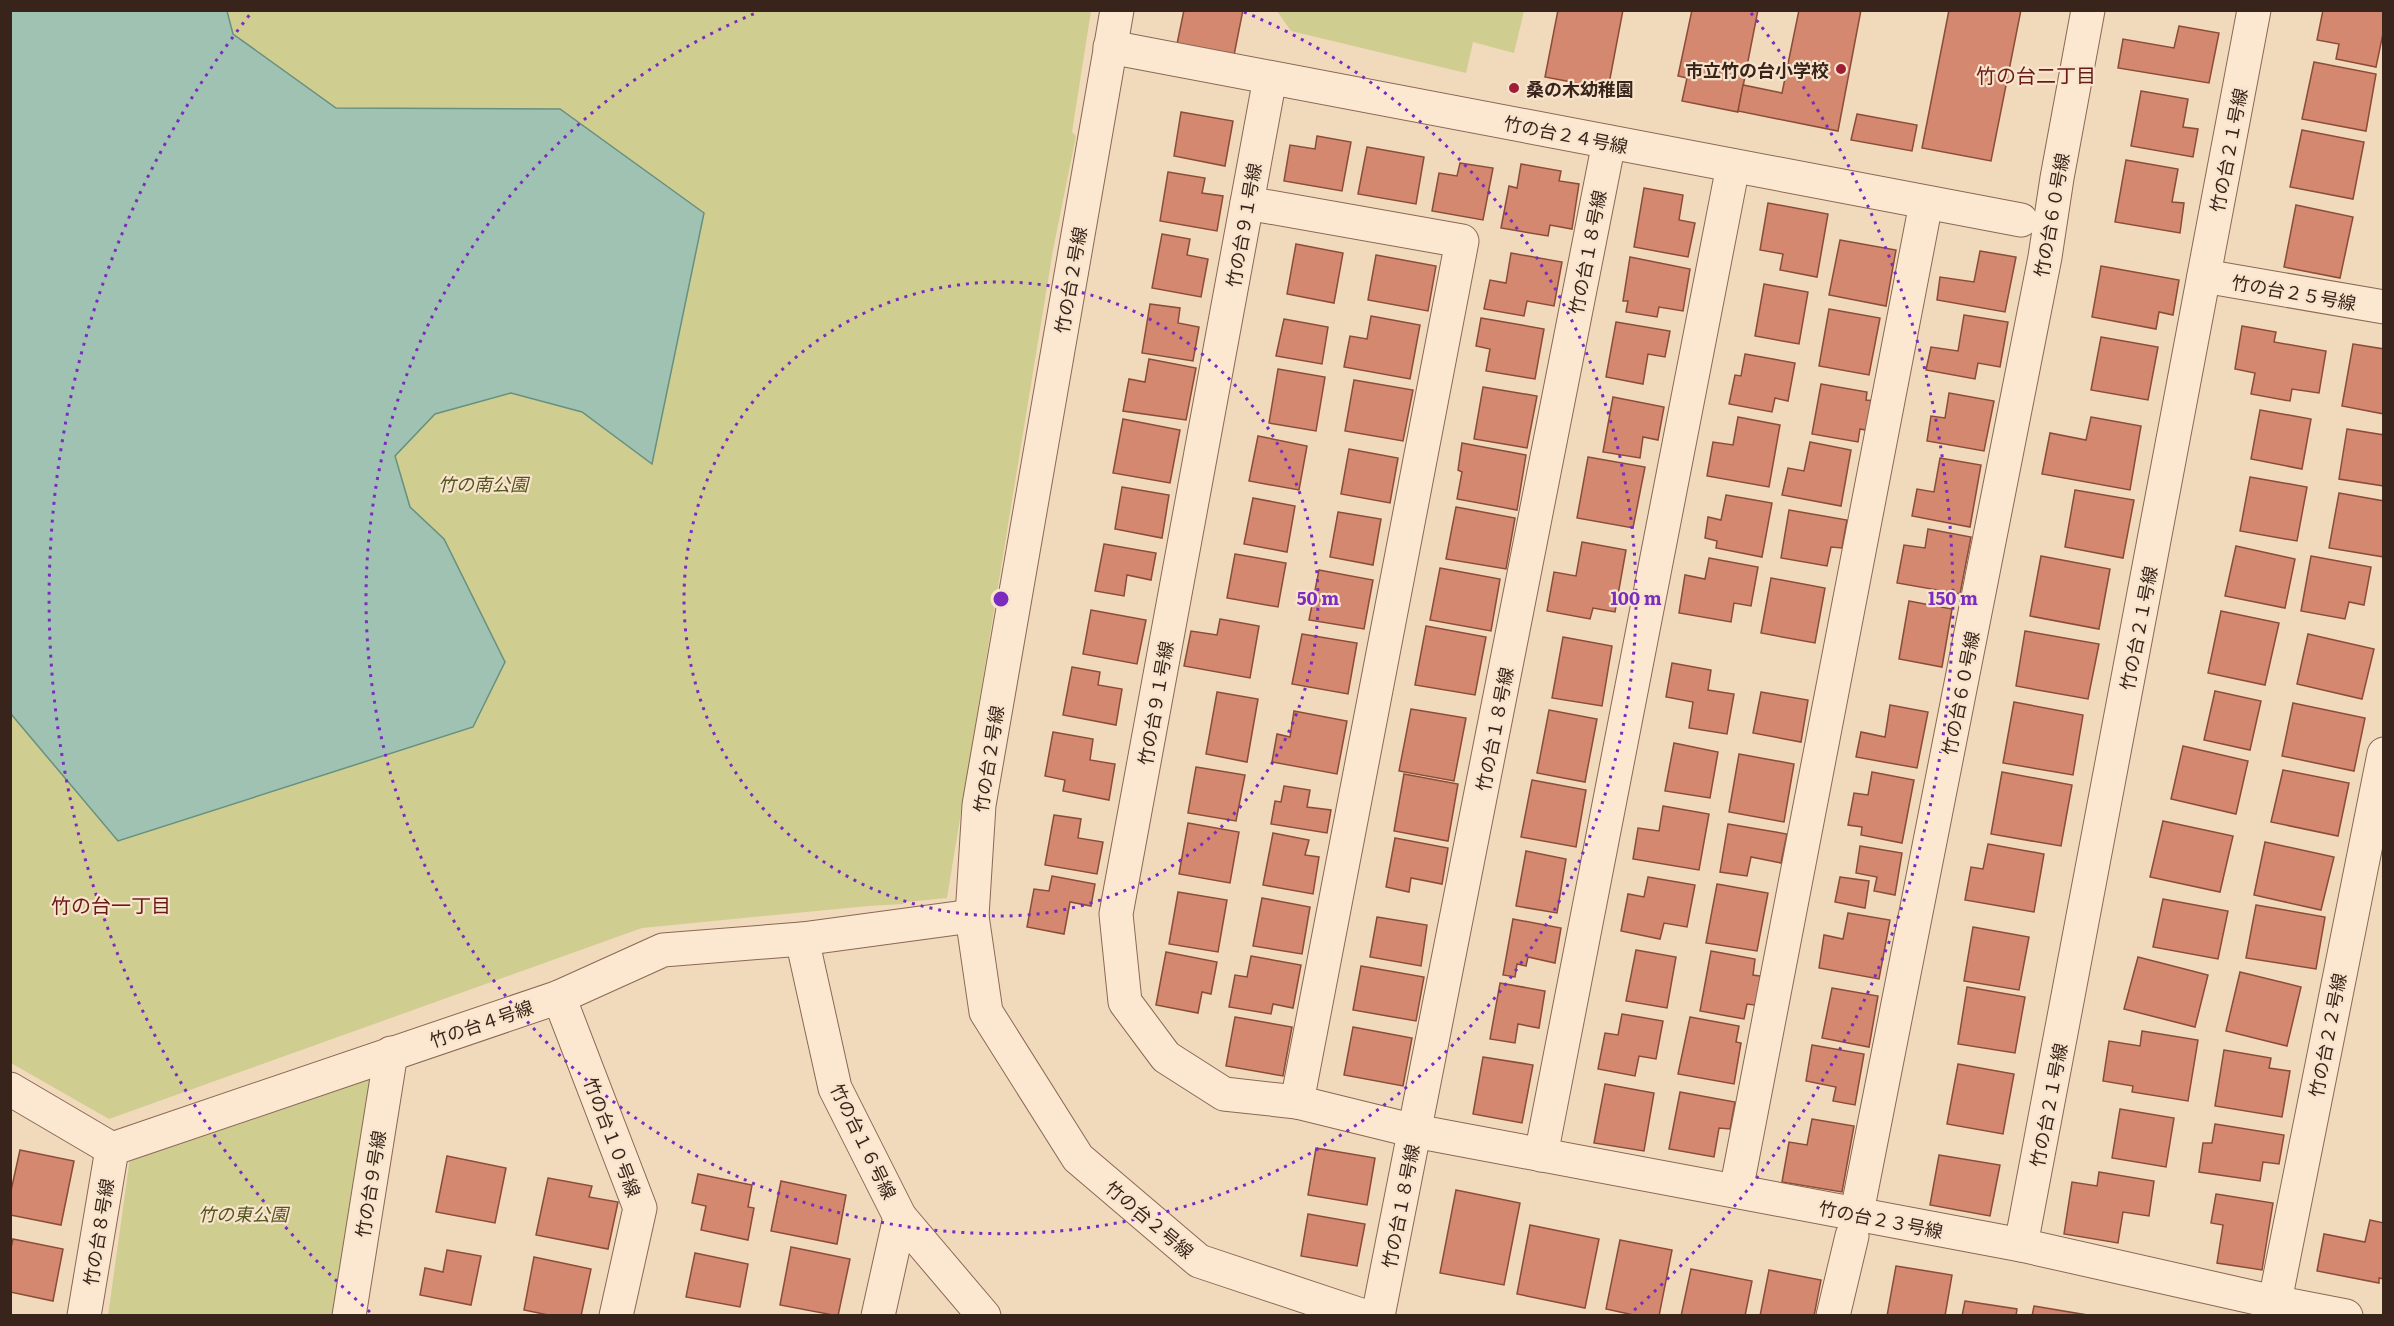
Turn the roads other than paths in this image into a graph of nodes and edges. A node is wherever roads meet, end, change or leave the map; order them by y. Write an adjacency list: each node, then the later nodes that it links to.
1 (1117, 10): 4 (street, 竹の台２号線)
2 (2088, 10): 24 (street, 竹の台６０号線)
3 (2254, 10): 11 (street, 竹の台２１号線)
4 (1110, 47): 5 (street, 竹の台２４号線); 14 (street, 竹の台２号線)
5 (1270, 78): 6 (street, 竹の台２４号線); 8 (street, 竹の台９１号線)
6 (1609, 142): 7 (street, 竹の台２４号線); 20 (street, 竹の台１８号線)
7 (1733, 166): 9 (street, 竹の台２４号線); 22 (street)
8 (1247, 203): 19 (street, 竹の台９１号線); 19 (street)
9 (1926, 203): 10 (street, 竹の台２４号線); 23 (street)
10 (2021, 220)
11 (2204, 276): 12 (street, 竹の台２５号線); 27 (street, 竹の台２１号線)
12 (2384, 308)
13 (2384, 754): 28 (street, 竹の台２２号線)
14 (972, 916): 15 (street, 竹の台４号線); 34 (street, 竹の台２号線)
15 (802, 939): 16 (street, 竹の台４号線); 25 (street, 竹の台１６号線)
16 (559, 997): 17 (street, 竹の台４号線); 31 (street, 竹の台１０号線)
17 (391, 1053): 21 (street, 竹の台４号線); 30 (street, 竹の台９号線)
18 (10, 1089): 21 (street)
19 (1297, 1102): 20 (street, 竹の台９１号線)
20 (1415, 1131): 22 (street, 竹の台２３号線); 35 (street, 竹の台１８号線)
21 (112, 1149): 29 (street, 竹の台８号線)
22 (1541, 1155): 23 (street, 竹の台２３号線)
23 (1736, 1191): 27 (street, 竹の台２３号線)
24 (1860, 1197)
25 (900, 1217): 32 (street); 33 (street, 竹の台１６号線)
26 (1852, 1236): 36 (street)
27 (2021, 1245): 28 (street, 竹の台２３号線)
28 (2273, 1309): 37 (street, 竹の台２３号線)
29 (84, 1316)
30 (349, 1316)
31 (616, 1316)
32 (878, 1316)
33 (984, 1316)
34 (1364, 1316)
35 (1378, 1316)
36 (1833, 1316)
37 (2346, 1316)

